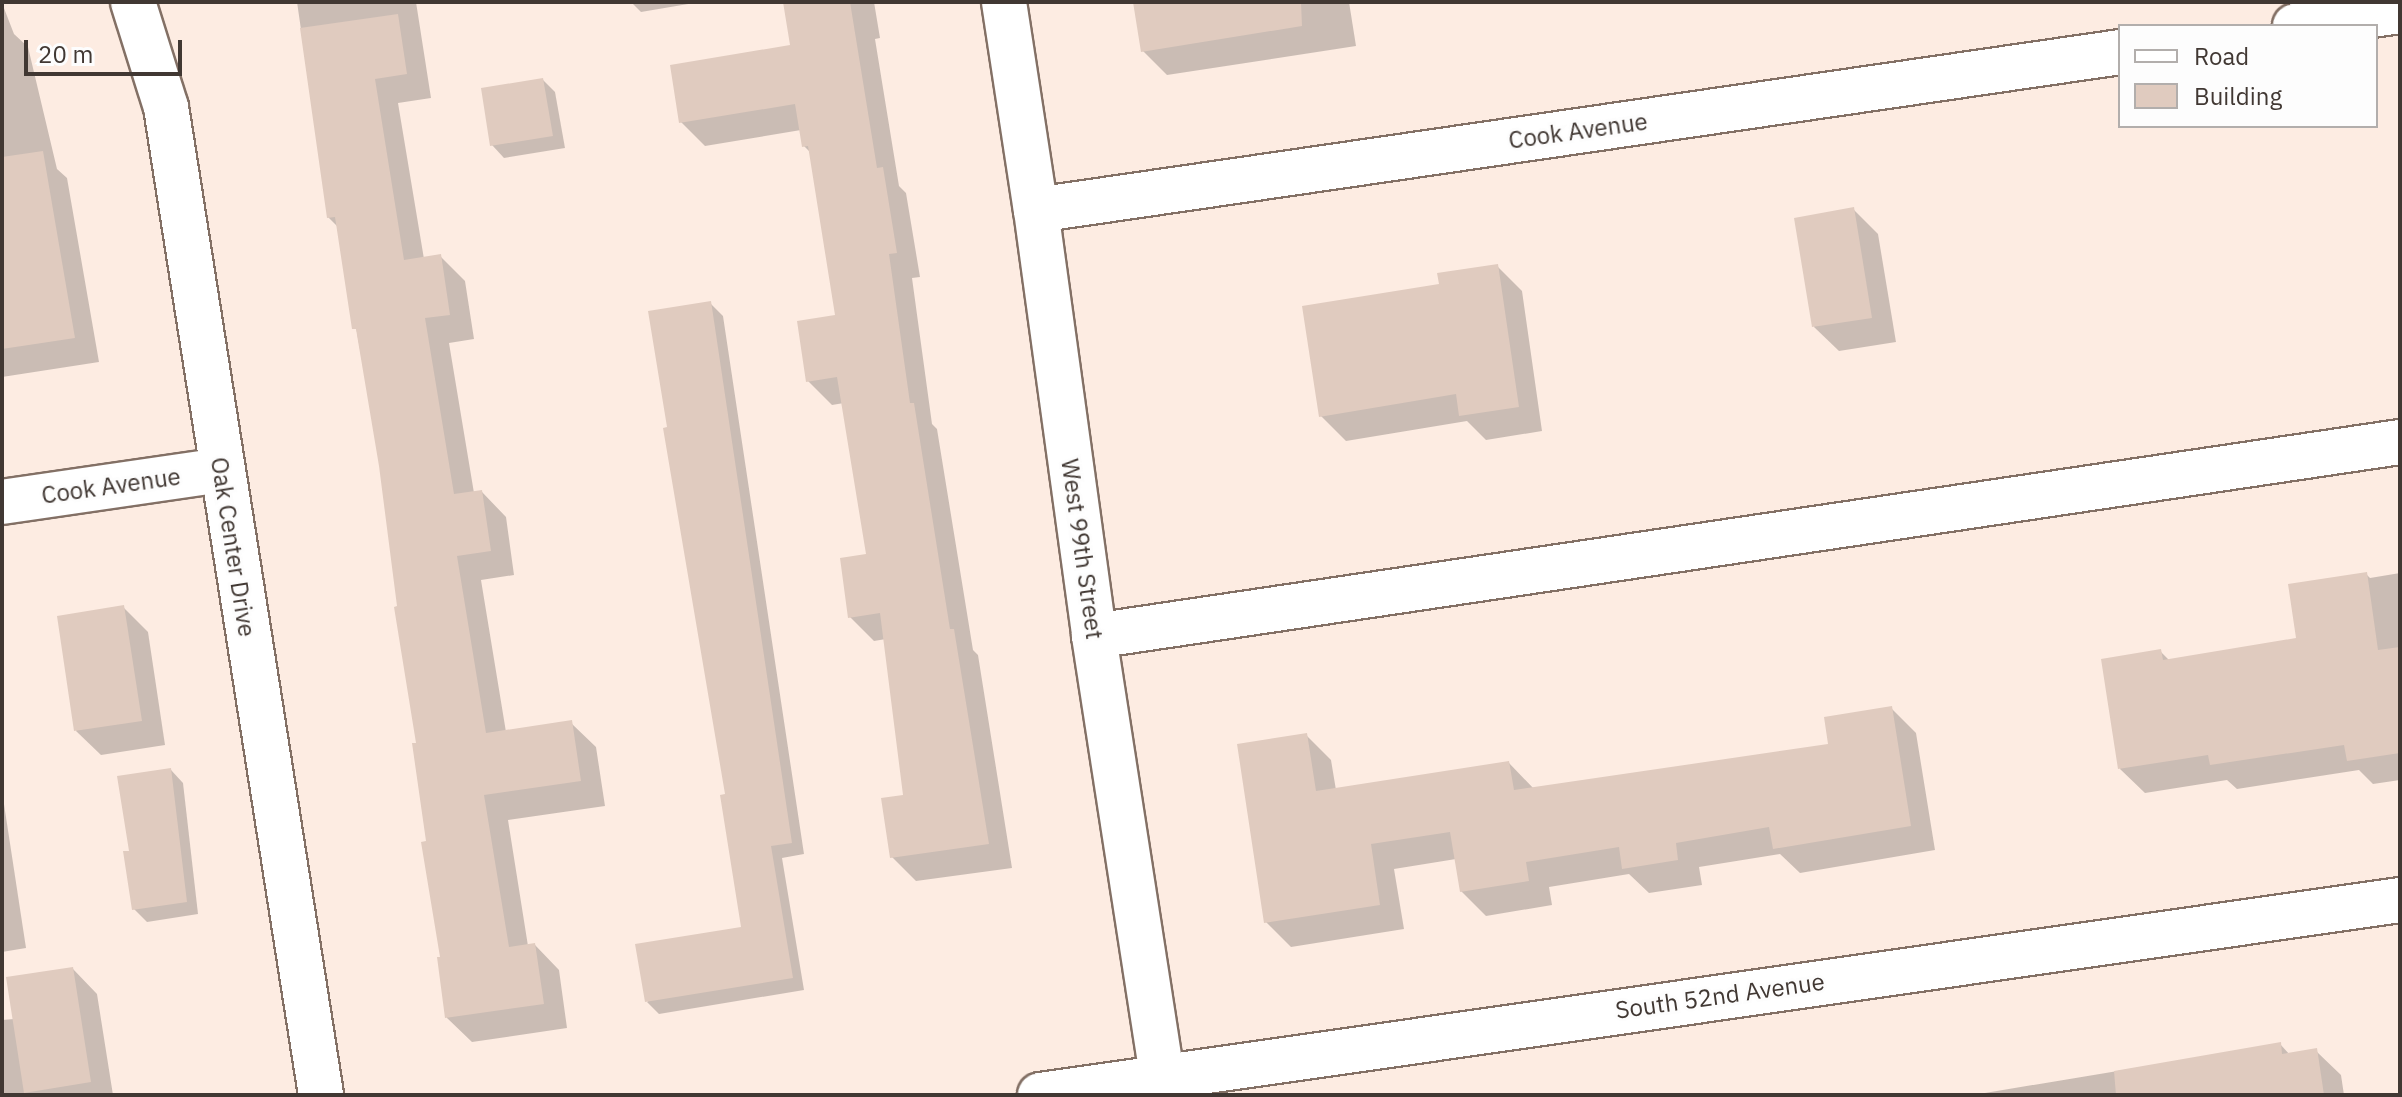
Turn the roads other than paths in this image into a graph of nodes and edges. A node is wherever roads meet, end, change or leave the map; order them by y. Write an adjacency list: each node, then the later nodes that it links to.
1 (133, 2): 8 (street, Oak Center Drive)
2 (1004, 2): 6 (street, West 99th Street)
3 (2400, 11): 4 (street)
4 (2309, 24)
5 (2118, 52): 6 (street, Cook Avenue)
6 (1036, 210): 10 (street, West 99th Street)
7 (2400, 442): 10 (street)
8 (221, 470): 9 (street, Cook Avenue); 13 (street, Oak Center Drive)
9 (2, 502)
10 (1094, 636): 12 (street, West 99th Street)
11 (2400, 900): 12 (street, South 52nd Avenue)
12 (1164, 1085): 14 (street, South 52nd Avenue)
13 (321, 1095)
14 (1040, 1095)

